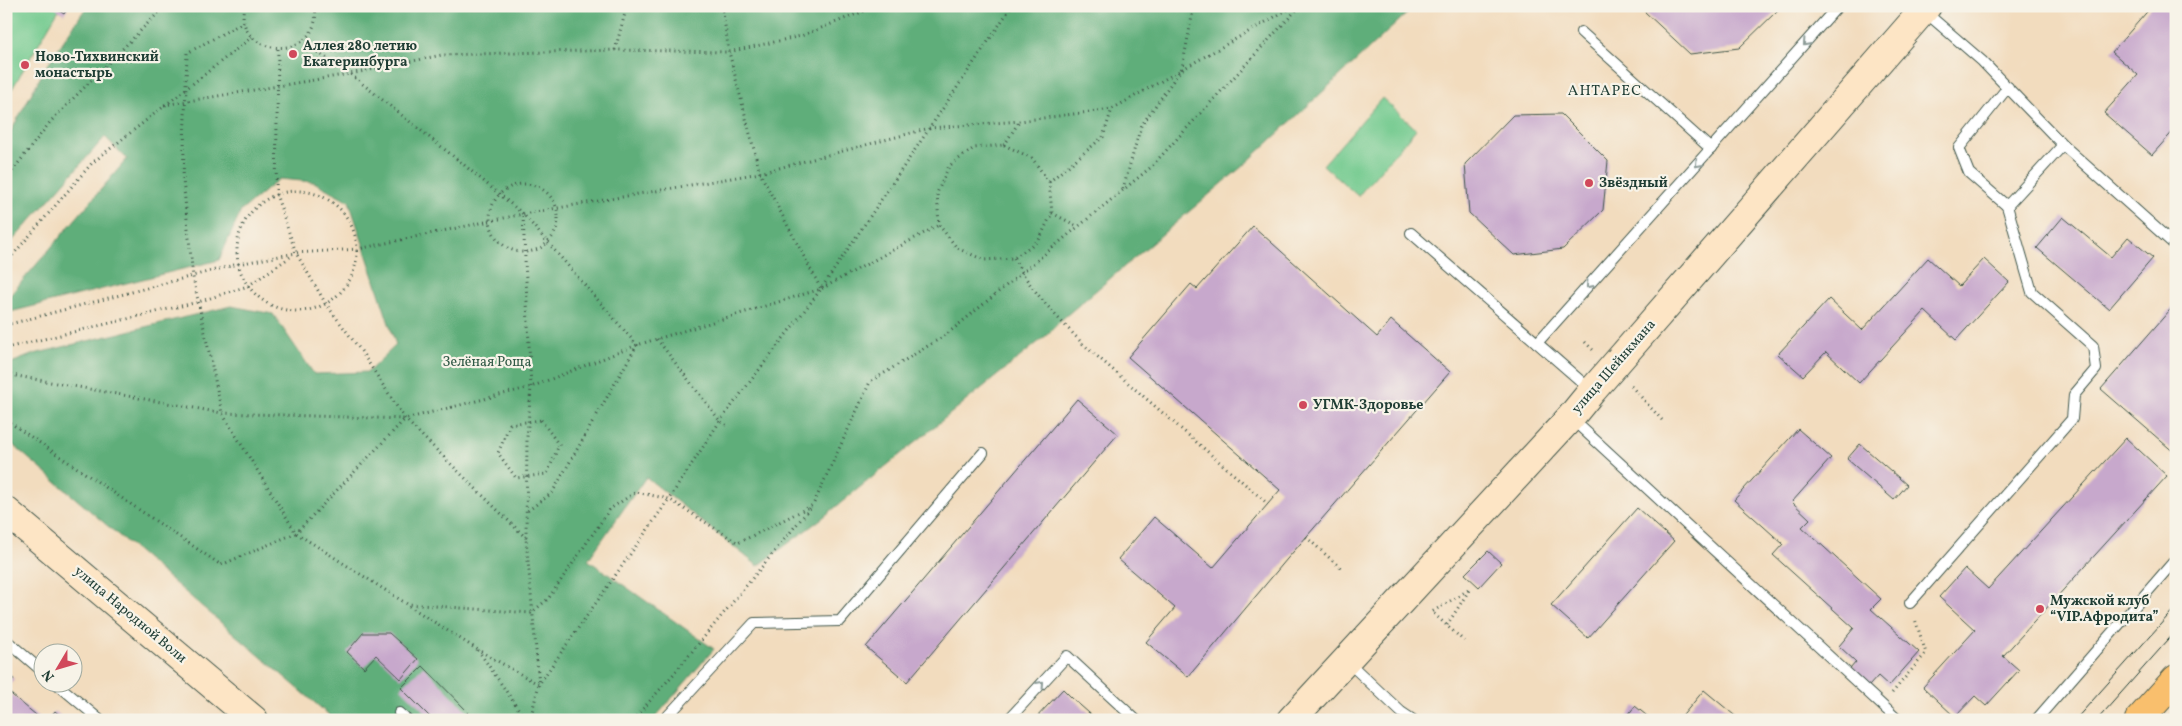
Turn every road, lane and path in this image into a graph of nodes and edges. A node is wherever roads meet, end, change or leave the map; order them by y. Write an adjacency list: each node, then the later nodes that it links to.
1 (165, 6): 34 (path)
2 (244, 6): 13 (path)
3 (314, 6): 16 (path)
4 (627, 6): 18 (path)
5 (722, 6): 19 (path)
6 (877, 6): 19 (path)
7 (1012, 6): 29 (path)
8 (1194, 6): 20 (path)
9 (1294, 6): 20 (path)
10 (1300, 6): 36 (path)
11 (1838, 6): 32 (lane, one-way to 32)
12 (1925, 8): 23 (lane); 69 (street, улица Шейнкмана)
13 (244, 22): 15 (path); 24 (path)
14 (1581, 32): 32 (lane)
15 (252, 37): 17 (path); 24 (path)
16 (301, 41): 17 (path); 21 (path)
17 (278, 49): 22 (path)
18 (615, 50): 19 (path); 21 (path)
19 (729, 52): 33 (path)
20 (1182, 68): 27 (path); 36 (path)
21 (350, 74): 22 (path); 38 (path)
22 (277, 85): 25 (path); 37 (path)
23 (2008, 87): 30 (lane); 39 (lane)
24 (185, 89): 25 (path); 26 (path)
25 (185, 102): 26 (path); 56 (path)
26 (164, 105): 53 (path)
27 (1112, 108): 28 (path); 35 (path)
28 (1020, 121): 29 (path); 31 (path)
29 (930, 128): 33 (path); 58 (path)
30 (2063, 144): 39 (lane); 48 (lane)
31 (1004, 145): 35 (path); 44 (path)
32 (1711, 149): 63 (lane, one-way to 63)
33 (760, 172): 40 (path); 58 (path)
34 (6, 179)
35 (1049, 182): 41 (path)
36 (1123, 189): 45 (path)
37 (276, 194): 49 (path); 50 (path); 54 (path)
38 (499, 194): 40 (path); 42 (path); 43 (path)
39 (2007, 206): 90 (lane)
40 (557, 208): 42 (path); 47 (path)
41 (1052, 213): 45 (path); 52 (path)
42 (523, 214): 43 (path); 47 (path); 51 (path)
43 (490, 221): 49 (path); 51 (path)
44 (939, 226): 52 (path); 58 (path)
45 (1078, 226): 55 (path)
46 (1411, 232): 63 (lane)
47 (548, 243): 51 (path); 64 (path)
48 (2176, 246)
49 (358, 249): 50 (path); 60 (path)
50 (296, 253): 54 (path); 57 (path); 60 (path)
51 (525, 253): 68 (path)
52 (1014, 258): 55 (path)
53 (6, 263)
54 (238, 264): 56 (path); 57 (path)
55 (1021, 272): 81 (path); 82 (path)
56 (193, 277): 59 (path); 61 (path)
57 (248, 286): 59 (path); 60 (path)
58 (821, 289): 62 (path); 75 (path)
59 (198, 302): 65 (path); 70 (path)
60 (326, 304): 72 (path)
61 (6, 325)
62 (656, 339): 64 (path); 75 (path)
63 (1537, 343): 69 (lane)
64 (637, 345): 68 (path); 84 (path)
65 (6, 348)
66 (6, 374): 70 (path)
67 (1630, 385): 74 (path)
68 (531, 387): 72 (path); 76 (path)
69 (1592, 390): 71 (street, улица Шейнкмана)
70 (222, 413): 72 (path); 85 (path)
71 (1570, 418): 97 (street, улица Шейнкмана); 102 (lane)
72 (405, 419): 85 (path); 87 (path)
73 (6, 420): 85 (path)
74 (1662, 420)
75 (720, 421): 77 (path); 80 (path)
76 (528, 422): 79 (path); 79 (path); 79 (path)
77 (729, 427)
78 (983, 453): 110 (lane)
79 (528, 476): 84 (path)
80 (669, 499): 82 (path); 92 (path); 100 (path)
81 (1268, 504)
82 (813, 505): 109 (path)
83 (6, 511): 106 (street, улица Народной Воли)
84 (526, 512): 87 (path)
85 (296, 533): 91 (path)
86 (1306, 537): 89 (path)
87 (526, 538): 92 (path)
88 (2176, 559): 117 (lane)
89 (1343, 570)
90 (1910, 603): 102 (path)
91 (407, 604): 92 (path); 96 (path)
92 (531, 613): 100 (path)
93 (1447, 625): 93 (path); 95 (path)
94 (6, 640): 98 (lane)
95 (1464, 641)
96 (478, 650): 100 (path); 107 (path)
97 (1346, 661): 104 (lane); 114 (street, улица Шейнкмана)
98 (32, 662)
99 (2176, 679): 118 (main road)
100 (539, 684): 108 (path)
101 (69, 694): 105 (lane)
102 (1882, 705): 116 (lane)
103 (1216, 714): 113 (path)
104 (1402, 716): 115 (lane)
105 (100, 720)
106 (254, 720)
107 (526, 720)
108 (530, 720)
109 (633, 720)
110 (664, 720)
111 (1008, 720): 112 (lane, one-way to 112)
112 (1136, 720)
113 (1211, 720)
114 (1291, 720)
115 (1413, 720)
116 (1898, 720)
117 (2036, 720)
118 (2139, 720)

